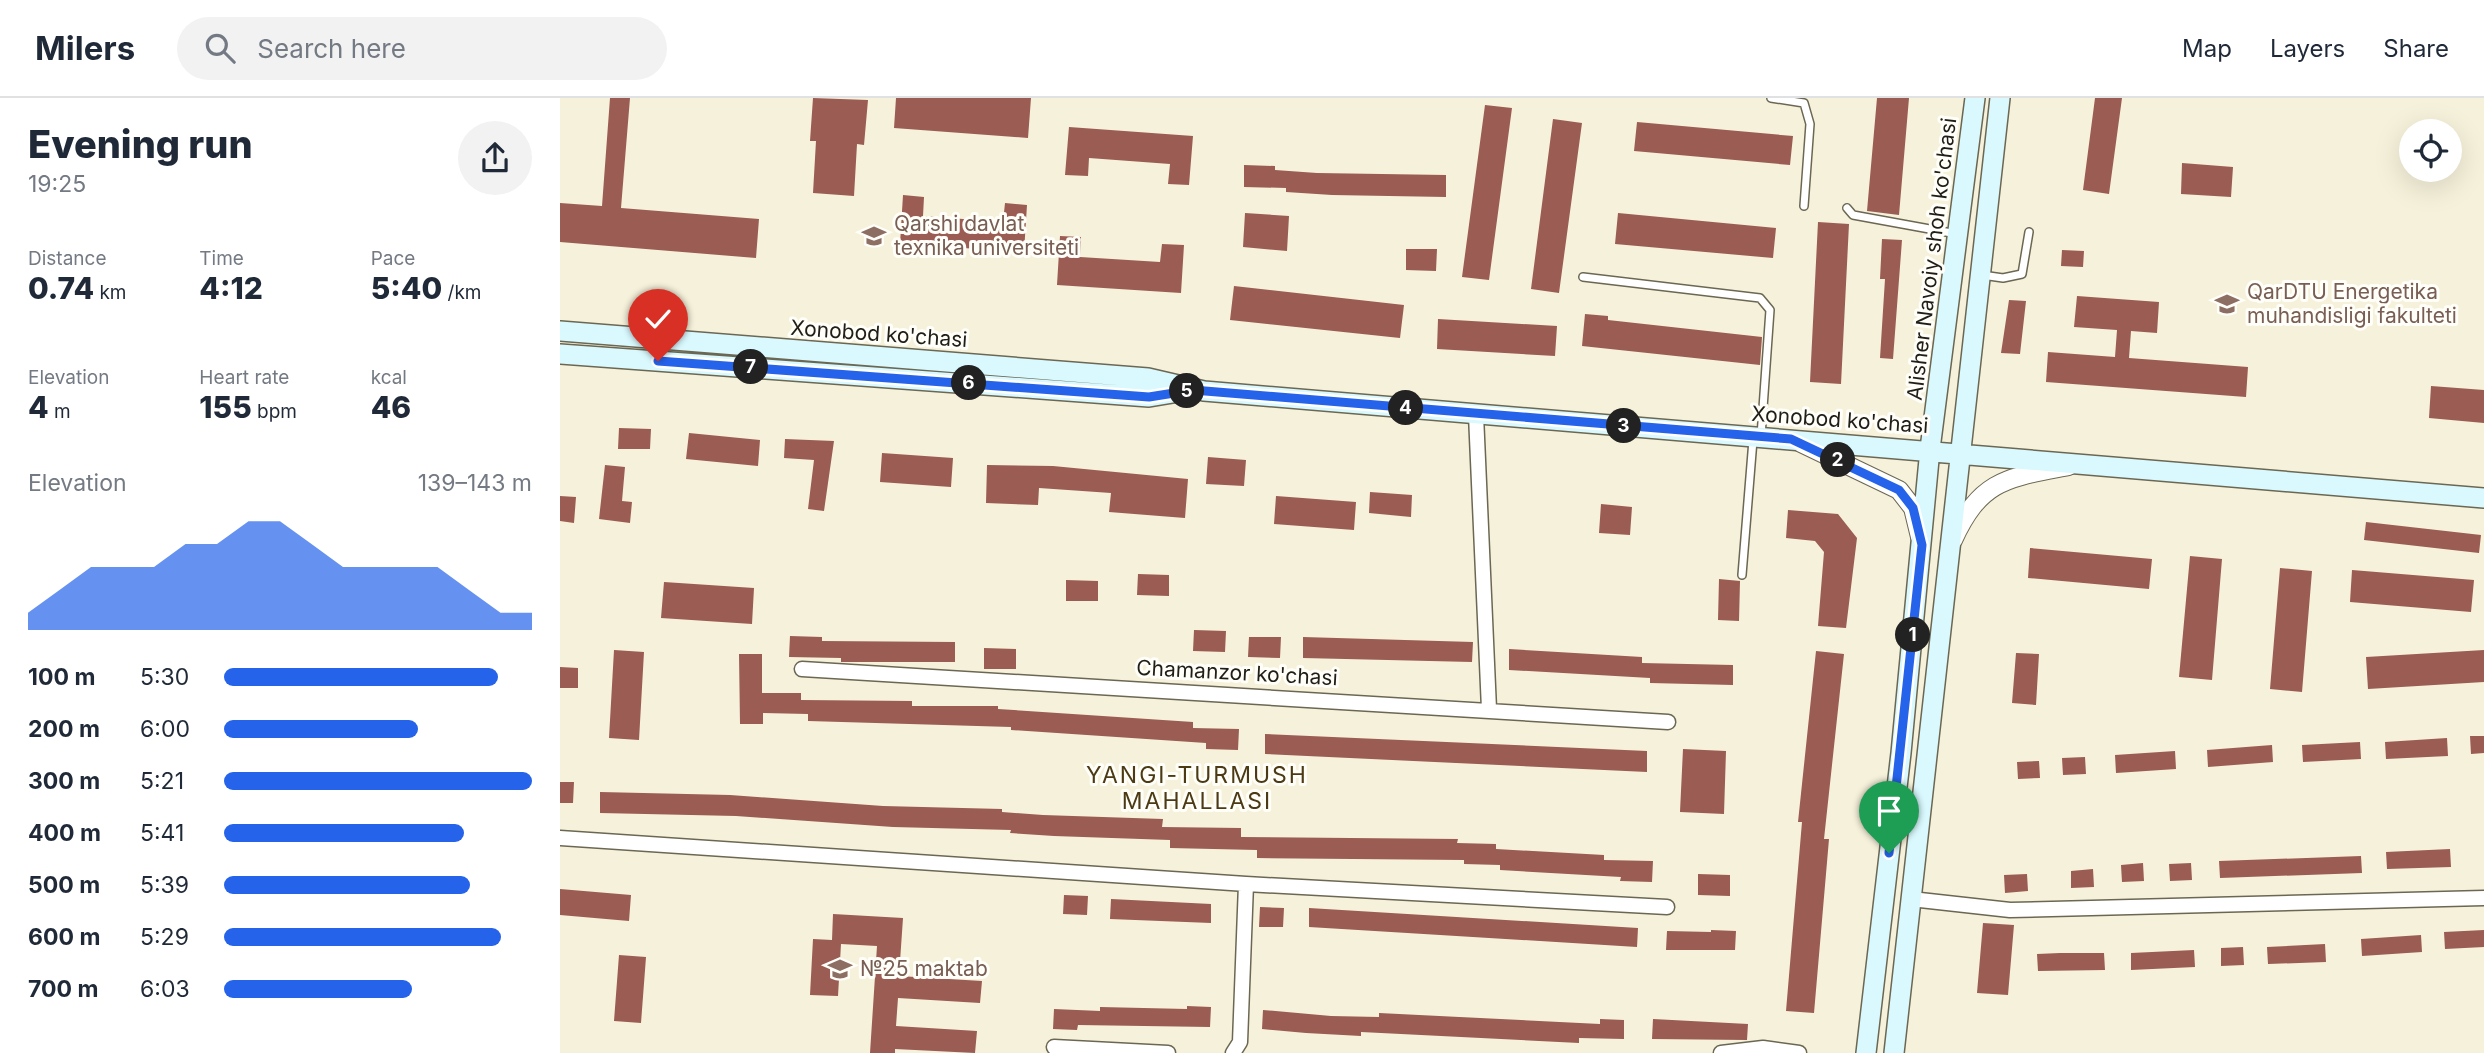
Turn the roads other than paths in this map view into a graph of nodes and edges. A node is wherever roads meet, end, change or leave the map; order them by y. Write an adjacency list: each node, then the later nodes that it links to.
1 (1770, 98): 4 (lane)
2 (1975, 98): 7 (main road, Alisher Navoiy shoh ko'chasi)
3 (2000, 98): 8 (main road)
4 (1804, 206)
5 (1847, 208): 7 (lane)
6 (2029, 232): 8 (lane)
7 (1958, 234): 18 (main road, Alisher Navoiy shoh ko'chasi)
8 (1981, 275): 19 (main road)
9 (1583, 277): 16 (lane)
10 (560, 321): 12 (street)
11 (560, 331): 12 (main road, Xonobod ko'chasi)
12 (581, 332): 14 (main road, Xonobod ko'chasi)
13 (560, 354): 14 (main road, Xonobod ko'chasi)
14 (1193, 390): 15 (main road, Xonobod ko'chasi)
15 (1476, 415): 16 (main road, Xonobod ko'chasi); 26 (street)
16 (1757, 436): 17 (main road, Xonobod ko'chasi); 24 (lane)
17 (1791, 439): 18 (main road, Xonobod ko'chasi); 22 (street)
18 (1930, 449): 19 (main road, Xonobod ko'chasi); 22 (main road, Alisher Navoiy shoh ko'chasi)
19 (1959, 452): 20 (main road, Xonobod ko'chasi); 23 (main road)
20 (2084, 463): 21 (main road, Xonobod ko'chasi); 23 (street)
21 (2484, 498)
22 (1922, 545): 38 (main road, Alisher Navoiy shoh ko'chasi)
23 (1949, 549): 31 (main road)
24 (1742, 575)
25 (802, 668): 26 (street, Chamanzor ko'chasi)
26 (1489, 709): 27 (street, Chamanzor ko'chasi)
27 (1668, 722)
28 (560, 838): 29 (street)
29 (1246, 884): 32 (street); 35 (street)
30 (2484, 898): 31 (street)
31 (1911, 899): 39 (main road)
32 (1667, 907)
33 (1054, 1047): 34 (street)
34 (1168, 1053)
35 (1233, 1053)
36 (1721, 1053): 37 (street)
37 (1799, 1053)
38 (1866, 1053)
39 (1894, 1053)

